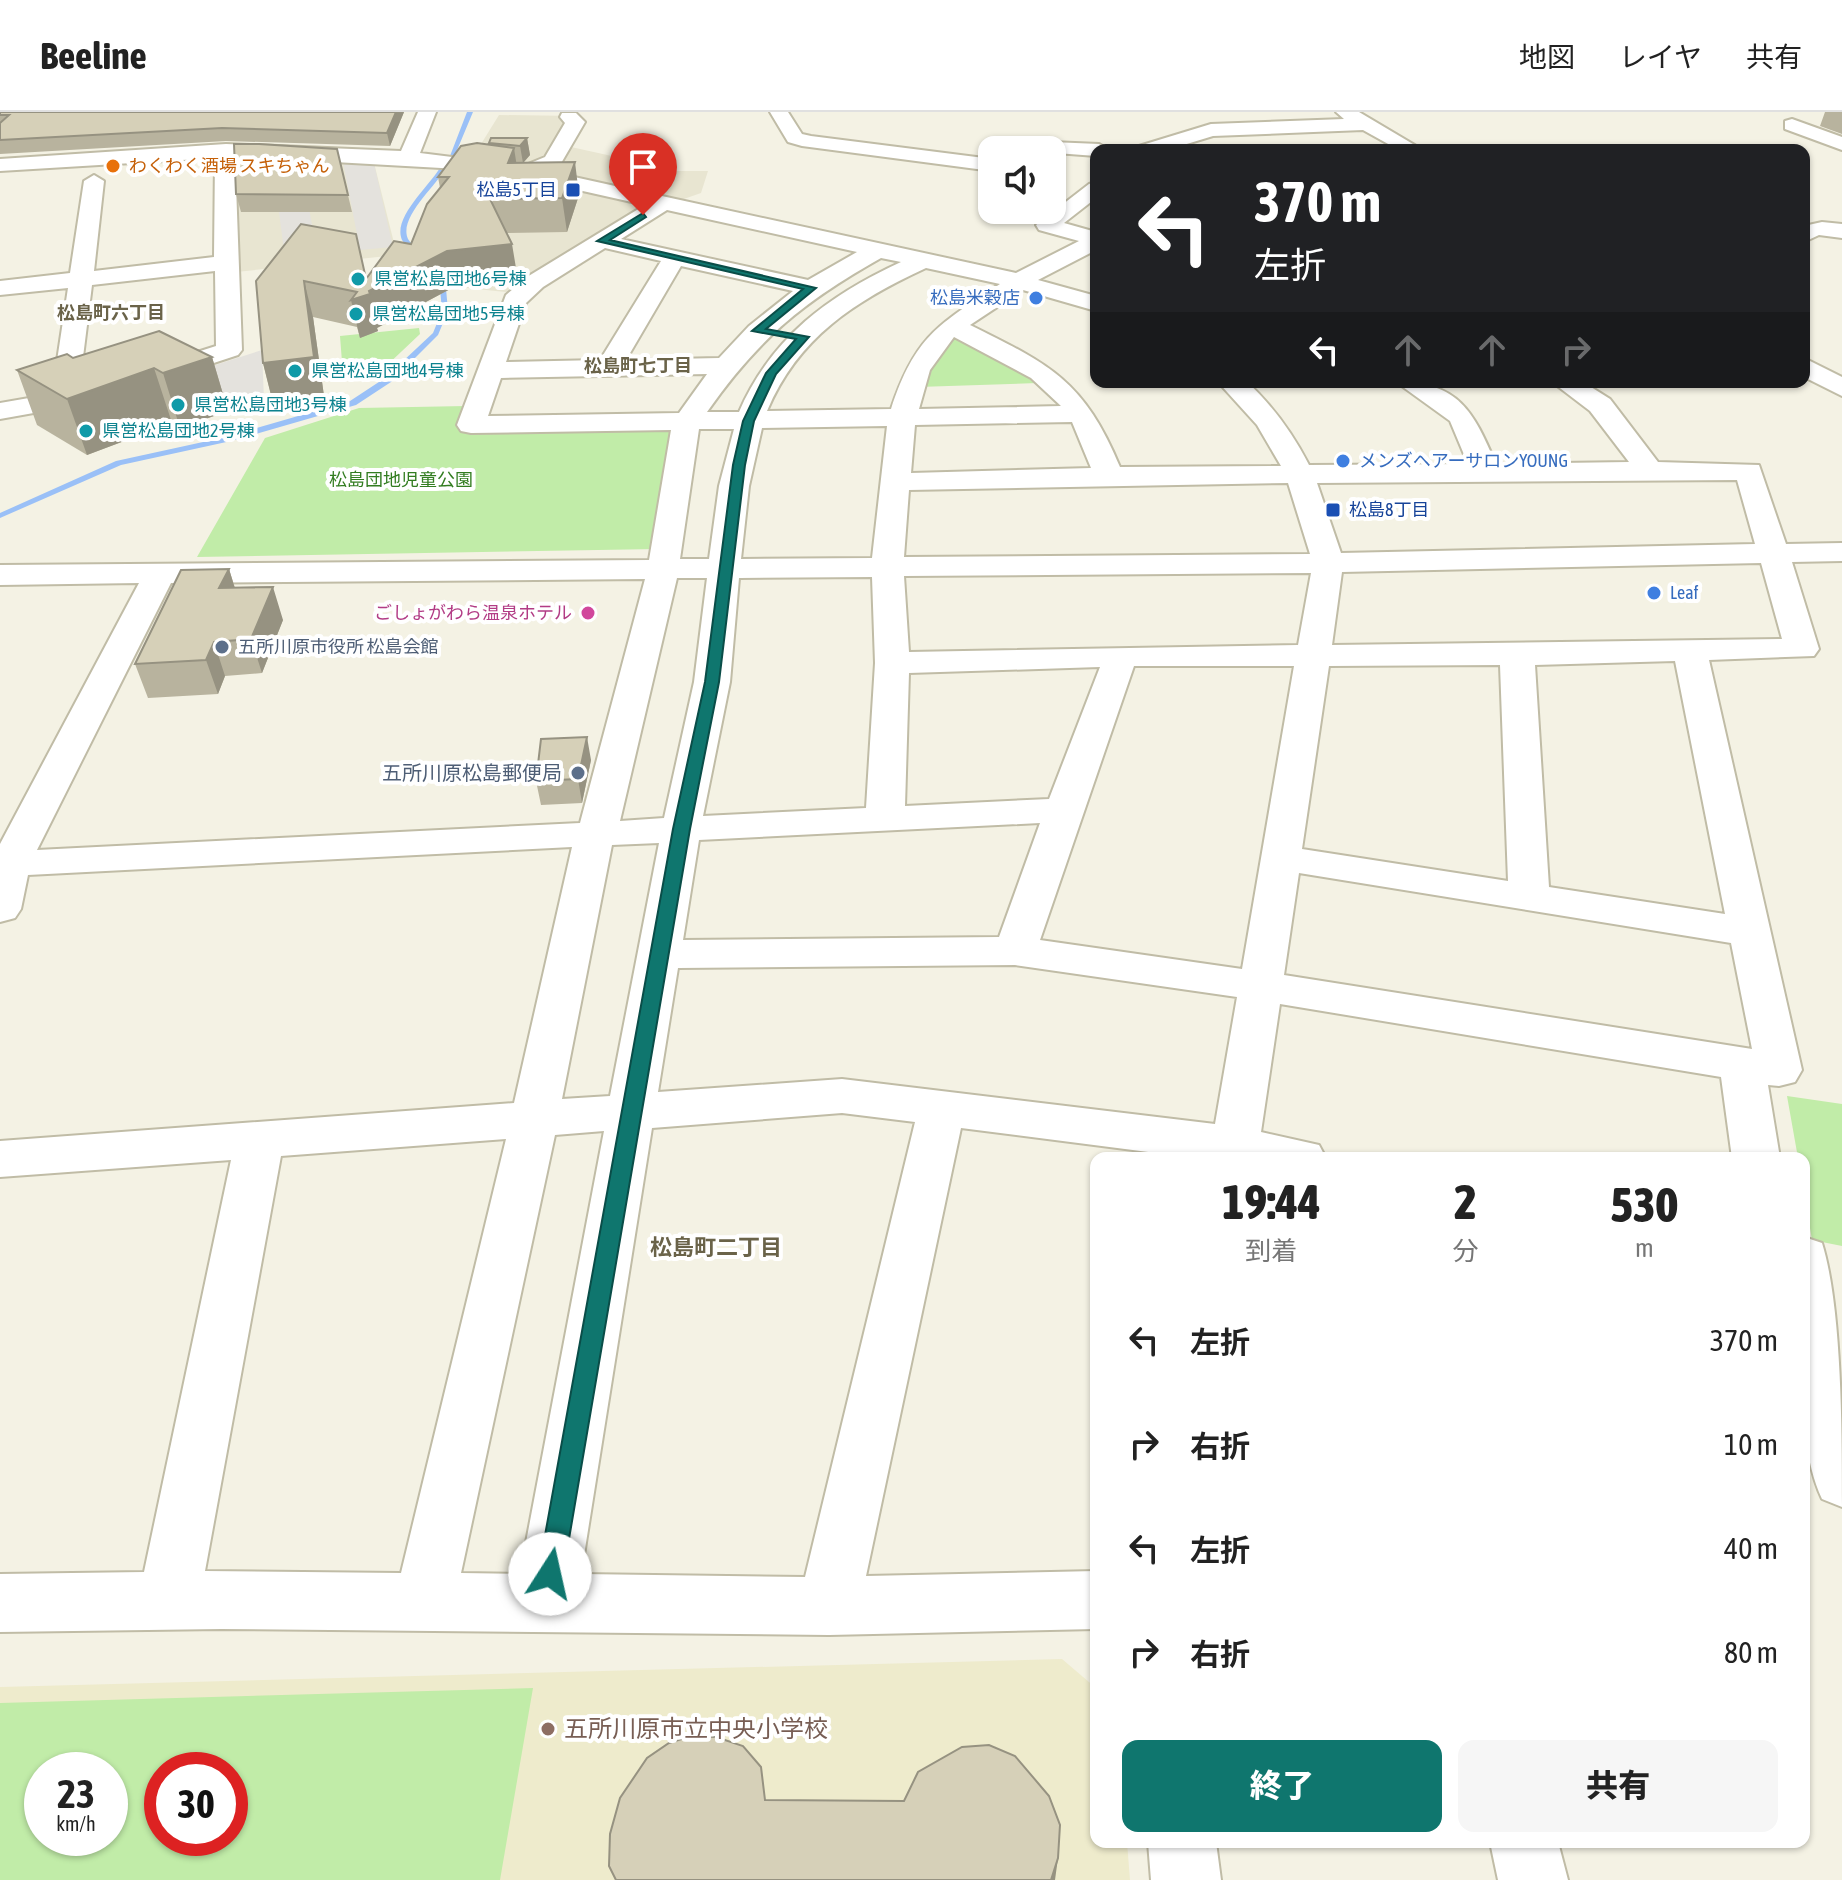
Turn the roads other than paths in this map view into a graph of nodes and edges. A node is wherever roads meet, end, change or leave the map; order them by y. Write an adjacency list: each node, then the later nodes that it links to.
1 (427, 112): 15 (street)
2 (779, 112): 17 (street)
3 (1345, 112): 6 (street)
4 (569, 117): 19 (street)
5 (1022, 124): 8 (street)
6 (1366, 124): 9 (street); 10 (street)
7 (1792, 125): 11 (street)
8 (1024, 136)
9 (1166, 144)
10 (1402, 144)
11 (1842, 144)
12 (226, 150): 15 (street); 18 (street); 32 (street)
13 (1066, 150): 14 (street)
14 (1090, 150)
15 (409, 156): 19 (street)
16 (664, 162): 22 (street)
17 (978, 163)
18 (0, 165)
19 (525, 172): 22 (street)
20 (94, 182): 33 (street)
21 (1090, 193): 26 (street)
22 (626, 194): 23 (street)
23 (663, 203): 27 (street); 29 (street)
24 (1810, 230): 25 (street)
25 (1842, 231)
26 (1090, 238)
27 (602, 241): 30 (street); 44 (street)
28 (1090, 243): 34 (street)
29 (878, 250): 31 (street); 36 (street)
30 (674, 258): 36 (street); 42 (street)
31 (924, 260): 34 (street); 40 (street)
32 (227, 263): 33 (street); 49 (street)
33 (79, 279): 35 (street); 49 (street)
34 (1018, 281): 37 (street); 38 (street)
35 (0, 288)
36 (811, 288): 39 (street)
37 (1090, 302)
38 (954, 327): 51 (street); 52 (street)
39 (758, 331): 40 (street); 41 (street)
40 (803, 337): 53 (street)
41 (726, 366): 42 (street); 54 (street)
42 (608, 368): 44 (street)
43 (1810, 369): 48 (street)
44 (489, 370): 54 (street)
45 (1238, 388): 57 (street)
46 (1418, 388): 56 (street)
47 (1574, 388): 55 (street)
48 (1842, 388)
49 (64, 403): 50 (street)
50 (0, 411)
51 (1081, 414): 52 (street); 58 (street)
52 (902, 418): 53 (street); 59 (street)
53 (749, 421): 54 (street); 63 (street)
54 (686, 422): 65 (street)
55 (1650, 471): 56 (street); 61 (street)
56 (1486, 473): 57 (street)
57 (1301, 474): 58 (street); 62 (street)
58 (1109, 476): 59 (street)
59 (894, 482): 64 (street)
60 (1842, 552): 61 (street)
61 (1775, 554): 62 (street); 68 (street)
62 (1328, 563): 64 (street); 69 (street)
63 (726, 566): 64 (street); 65 (street); 75 (street)
64 (887, 566): 72 (street)
65 (663, 569): 67 (street); 76 (street)
66 (0, 575): 67 (street)
67 (159, 575): 78 (street)
68 (1690, 650): 70 (street); 81 (street)
69 (1313, 654): 70 (street); 71 (street); 77 (street)
70 (1517, 655): 79 (street)
71 (1121, 656): 72 (street); 73 (street)
72 (892, 663): 74 (street)
73 (1064, 810): 74 (street); 82 (street)
74 (885, 821): 75 (street)
75 (681, 829): 76 (street); 83 (street)
76 (595, 832): 78 (street); 88 (street)
77 (1281, 858): 79 (street); 84 (street)
78 (5, 863): 80 (street)
79 (1529, 899): 81 (street)
80 (0, 909)
81 (1750, 932): 85 (street)
82 (1015, 951): 83 (street); 84 (street)
83 (660, 954): 87 (street)
84 (1260, 986): 85 (street); 90 (street)
85 (1742, 1065): 91 (street)
86 (942, 1107): 87 (street); 90 (street); 102 (street)
87 (634, 1114): 88 (street); 101 (street)
88 (534, 1121): 89 (street); 100 (street)
89 (259, 1142): 92 (street); 97 (street)
90 (1234, 1151)
91 (1755, 1152)
92 (0, 1159)
93 (1810, 1293): 95 (street)
94 (1810, 1480): 96 (street)
95 (1842, 1481)
96 (1842, 1488)
97 (169, 1600): 99 (street); 100 (street)
98 (1090, 1600): 102 (street)
99 (0, 1603)
100 (424, 1603): 101 (street)
101 (545, 1605): 102 (street)
102 (829, 1606)
103 (1183, 1848): 105 (street)
104 (1525, 1848): 106 (street)
105 (1186, 1880)
106 (1533, 1880)

